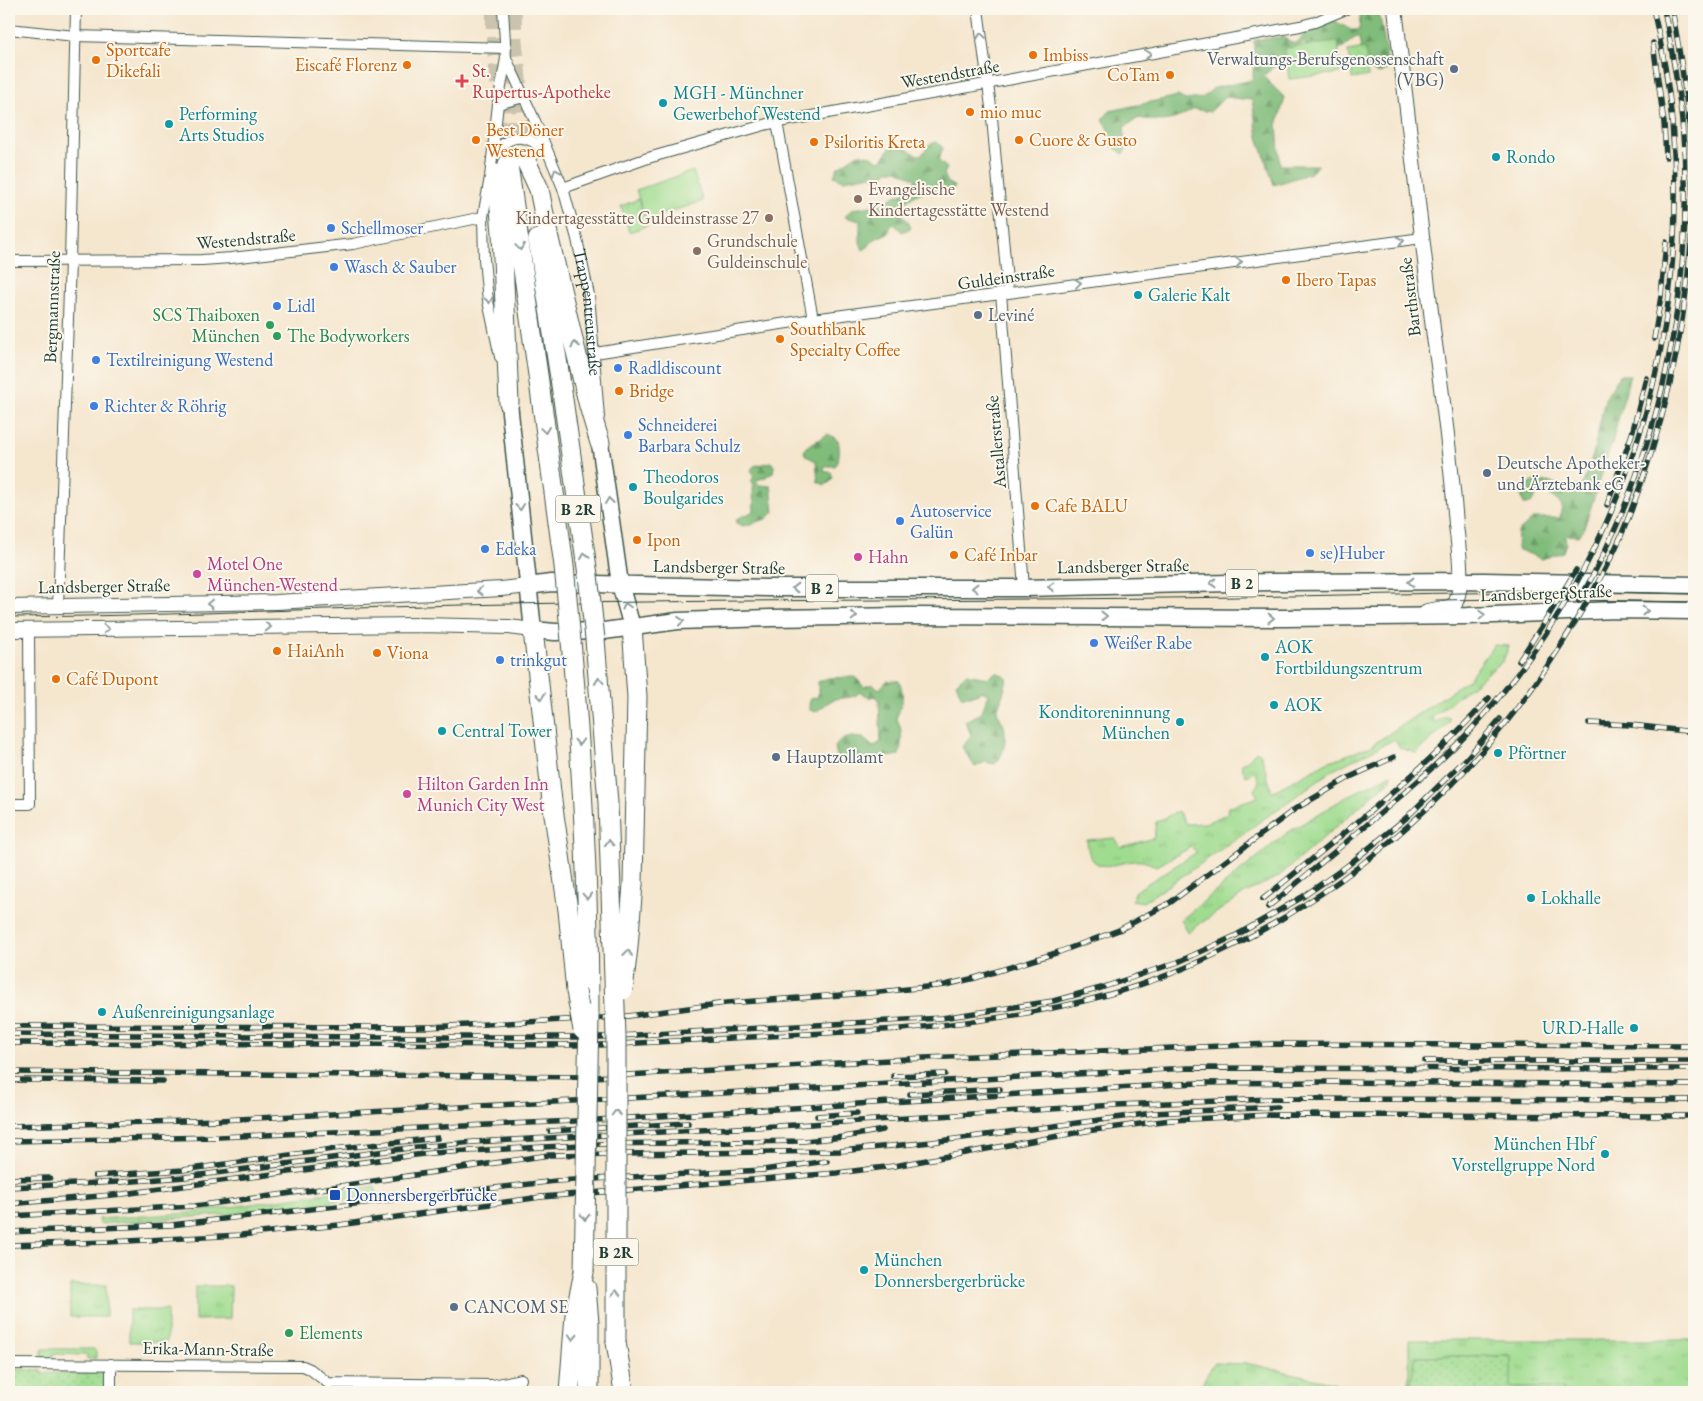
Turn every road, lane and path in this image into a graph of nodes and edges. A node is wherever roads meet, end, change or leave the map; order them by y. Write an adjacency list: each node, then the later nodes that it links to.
1 (76, 9): 7 (street, Bergmannstraße)
2 (504, 9): 8 (street, Trappentreustraße)
3 (978, 9): 9 (street, Astallerstraße, one-way to 3)
4 (1346, 9): 9 (street, Westendstraße, one-way to 4)
5 (1395, 9): 17 (main road, Barthstraße)
6 (9, 29): 7 (street)
7 (75, 36): 8 (street); 19 (street, Bergmannstraße)
8 (506, 53): 10 (street, Trappentreustraße); 11 (street, Trappentreustraße)
9 (988, 84): 12 (street, Westendstraße); 20 (street, Astallerstraße)
10 (524, 97): 11 (street); 13 (street, Trappentreustraße)
11 (498, 104): 14 (street, Trappentreustraße)
12 (777, 122): 15 (street, Westendstraße); 21 (street)
13 (549, 156): 14 (street, Trappentreustraße); 15 (street, Trappentreustraße, one-way to 13)
14 (506, 164): 16 (street, Trappentreustraße); 23 (highway); 24 (highway, one-way to 14); 39 (highway, Trappentreustraße / B 2R, one-way to 14, bridge); 40 (highway, Trappentreustraße / B 2R, one-way to 40, bridge)
15 (563, 188): 22 (street, Trappentreustraße)
16 (482, 217): 19 (street, Westendstraße); 23 (street, Trappentreustraße, one-way to 23)
17 (1422, 238): 20 (street, Guldeinstraße, one-way to 17); 25 (main road, Barthstraße)
18 (9, 261): 19 (street, Westendstraße)
19 (70, 261): 31 (street, Bergmannstraße)
20 (1004, 293): 21 (street, Guldeinstraße); 29 (street, Astallerstraße)
21 (813, 319): 22 (street, Guldeinstraße)
22 (595, 353): 24 (street, Trappentreustraße)
23 (509, 403): 28 (main road, one-way to 28)
24 (600, 442): 26 (main road, one-way to 24)
25 (1459, 581): 27 (main road, Landsberger Straße / B 2); 29 (main road, Landsberger Straße / B 2, one-way to 29); 33 (main road, Landsberger Straße)
26 (620, 584): 28 (main road, Landsberger Straße); 29 (main road, Landsberger Straße / B 2, one-way to 26); 34 (main road, one-way to 26)
27 (1694, 585)
28 (528, 586): 31 (main road, Landsberger Straße, one-way to 31); 37 (main road)
29 (1024, 588)
30 (9, 607): 31 (main road, Landsberger Straße)
31 (58, 607)
32 (1694, 611): 33 (main road, Landsberger Straße / B 2, one-way to 32)
33 (1399, 616): 34 (main road, Landsberger Straße / B 2, one-way to 33)
34 (632, 627): 37 (main road, Landsberger Straße / B 2); 39 (highway, one-way to 34, bridge)
35 (9, 630): 36 (main road, Landsberger Straße)
36 (29, 630): 37 (main road, Landsberger Straße, one-way to 37); 38 (street)
37 (533, 630): 40 (highway, one-way to 40, bridge)
38 (9, 804)
39 (616, 1036): 42 (highway, B 2R, one-way to 39, bridge)
40 (587, 1054): 41 (highway, B 2R, one-way to 41, bridge)
41 (584, 1272): 47 (highway, one-way to 47); 48 (highway, B 2R)
42 (616, 1342): 49 (highway, B 2R); 50 (highway)
43 (9, 1364): 44 (street, Erika-Mann-Straße)
44 (111, 1364): 45 (street, Erika-Mann-Straße); 46 (street)
45 (521, 1379)
46 (111, 1392)
47 (569, 1392)
48 (589, 1392)
49 (614, 1392)
50 (624, 1392)

